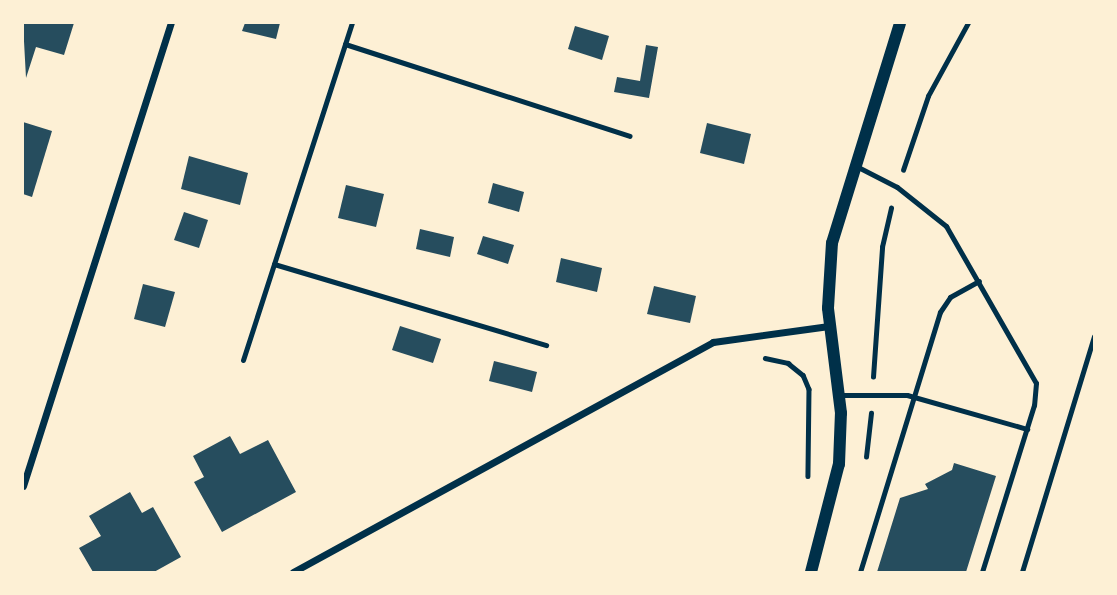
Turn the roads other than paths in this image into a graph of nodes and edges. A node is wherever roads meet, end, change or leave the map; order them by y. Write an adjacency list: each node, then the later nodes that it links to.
1 (172, 23): 15 (street)
2 (352, 23): 4 (lane)
3 (900, 23): 6 (street)
4 (345, 44): 5 (lane); 7 (lane)
5 (630, 136)
6 (853, 165): 8 (lane); 9 (street)
7 (274, 264): 10 (lane); 11 (lane)
8 (979, 281): 13 (lane); 14 (lane)
9 (829, 326): 12 (street); 16 (street)
10 (546, 345)
11 (243, 360)
12 (839, 395): 13 (lane); 17 (street)
13 (915, 397): 14 (lane); 18 (lane)
14 (1027, 429): 19 (lane)
15 (23, 486)
16 (293, 572)
17 (811, 572)
18 (860, 572)
19 (982, 572)

